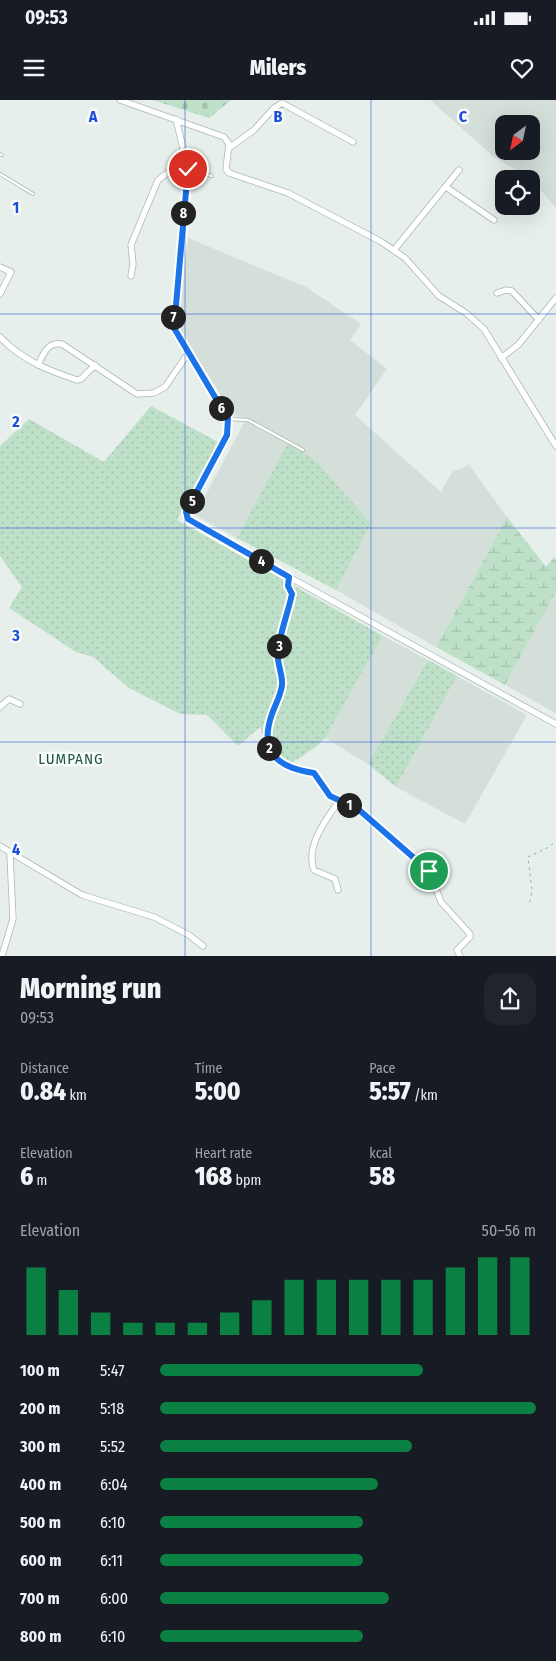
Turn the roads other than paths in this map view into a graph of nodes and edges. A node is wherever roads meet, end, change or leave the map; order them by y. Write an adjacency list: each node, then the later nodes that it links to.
1 (120, 100): 2 (street)
2 (176, 119): 4 (street); 5 (street)
3 (352, 142): 4 (street)
4 (229, 148): 12 (street)
5 (188, 169): 8 (lane); 14 (street); 20 (street)
6 (459, 170): 9 (street)
7 (0, 174): 10 (lane)
8 (212, 176)
9 (446, 187): 11 (street); 12 (street)
10 (33, 194)
11 (494, 220)
12 (394, 250): 21 (street)
13 (0, 267): 16 (street)
14 (131, 276)
15 (497, 293): 18 (street)
16 (0, 294)
17 (556, 298): 18 (street)
18 (539, 320): 21 (street)
19 (0, 337): 22 (street)
20 (188, 352): 23 (street); 24 (street)
21 (501, 358): 25 (street)
22 (38, 365): 23 (street); 23 (street)
23 (96, 365)
24 (228, 419): 26 (lane); 27 (street)
25 (556, 446)
26 (303, 450)
27 (289, 577): 30 (street); 31 (street)
28 (20, 704): 29 (street)
29 (0, 707)
30 (556, 724)
31 (339, 801): 34 (street); 37 (street)
32 (0, 846): 33 (street)
33 (10, 854): 35 (street); 36 (street)
34 (338, 890)
35 (204, 946)
36 (2, 956)
37 (460, 956)

